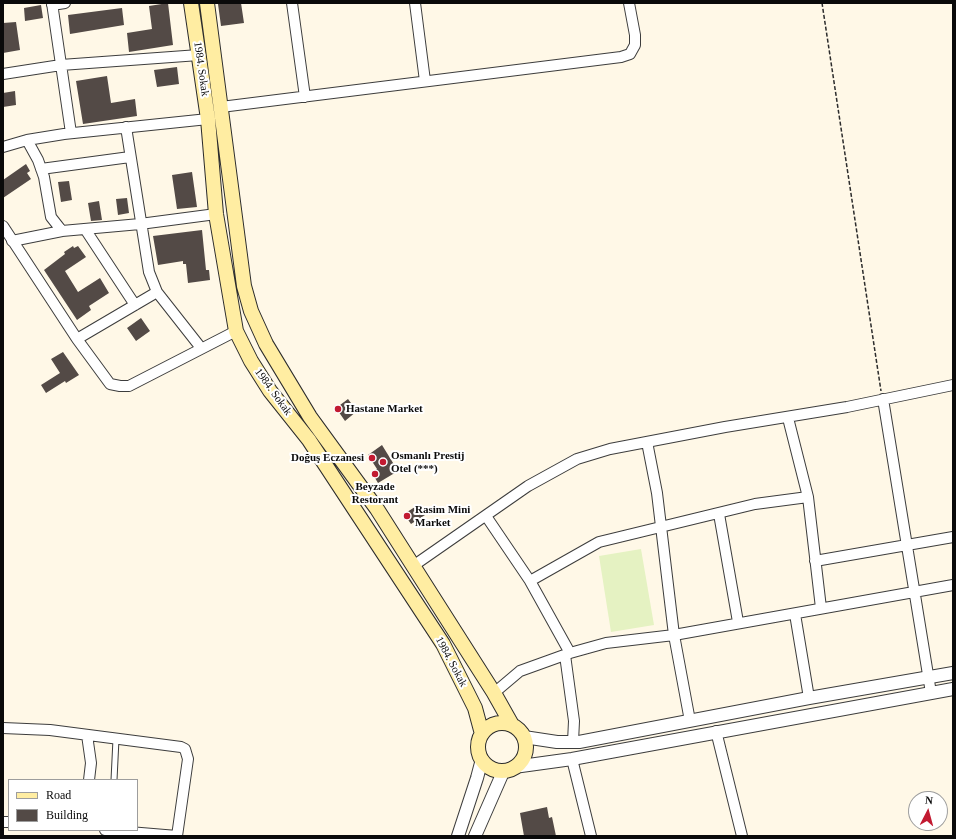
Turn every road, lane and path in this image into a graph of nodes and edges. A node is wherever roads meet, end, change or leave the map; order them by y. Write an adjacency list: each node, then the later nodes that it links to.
1 (65, 3): 8 (street)
2 (191, 3): 9 (main road, 1984. Sokak)
3 (207, 3): 14 (main road)
4 (292, 3): 13 (street)
5 (415, 3): 12 (street)
6 (630, 3): 12 (street)
7 (822, 3): 36 (path)
8 (52, 4): 10 (street)
9 (199, 54): 10 (street); 15 (main road, 1984. Sokak)
10 (61, 65): 11 (street); 17 (street)
11 (3, 74)
12 (425, 81): 13 (street)
13 (305, 97): 14 (street)
14 (221, 107): 29 (main road)
15 (208, 119): 16 (street); 22 (main road, 1984. Sokak)
16 (126, 127): 17 (street); 20 (street)
17 (72, 133): 18 (street)
18 (27, 140): 19 (street); 21 (street)
19 (3, 147)
20 (130, 157): 21 (street); 23 (street)
21 (41, 169): 26 (street)
22 (216, 214): 23 (street); 30 (main road, 1984. Sokak)
23 (140, 224): 25 (street); 28 (street)
24 (3, 226): 27 (street)
25 (85, 229): 26 (street); 31 (street)
26 (62, 231): 27 (street)
27 (12, 241): 33 (street)
28 (157, 292): 31 (street); 34 (street)
29 (247, 299): 30 (main road); 46 (main road)
30 (231, 302): 32 (main road, 1984. Sokak)
31 (135, 305): 33 (street)
32 (236, 332): 34 (street); 65 (main road, 1984. Sokak)
33 (77, 339): 34 (street)
34 (201, 348)
35 (953, 385): 36 (street)
36 (883, 399): 37 (street); 44 (street)
37 (788, 418): 38 (street); 39 (street)
38 (647, 442): 41 (street); 42 (street)
39 (808, 497): 40 (street); 45 (street)
40 (719, 514): 42 (street); 52 (street)
41 (486, 516): 46 (street); 47 (street)
42 (661, 527): 47 (street); 53 (street)
43 (953, 537): 44 (street)
44 (907, 545): 45 (street); 49 (street)
45 (815, 561): 50 (street)
46 (413, 566): 58 (main road)
47 (530, 581): 54 (street)
48 (953, 585): 49 (street)
49 (915, 593): 50 (street); 56 (street)
50 (820, 608): 51 (street)
51 (795, 614): 52 (street); 60 (street)
52 (738, 622): 53 (street)
53 (674, 635): 54 (street); 61 (street)
54 (567, 654): 58 (street); 69 (street)
55 (953, 673): 56 (street)
56 (928, 677): 59 (street); 60 (street)
57 (953, 689): 59 (street)
58 (494, 693): 62 (main road)
59 (931, 693): 64 (street)
60 (809, 698): 61 (street)
61 (690, 721): 69 (street)
62 (512, 725): 65 (main road); 67 (main road)
63 (3, 728): 66 (street)
64 (716, 731): 71 (street); 80 (street)
65 (482, 734): 70 (main road)
66 (87, 735): 68 (street); 73 (street)
67 (524, 737): 69 (street); 72 (main road)
68 (116, 739): 74 (lane); 76 (street)
69 (573, 742)
70 (482, 759): 72 (main road); 77 (street)
71 (572, 759): 72 (street); 79 (street)
72 (509, 769): 78 (street)
73 (89, 779)
74 (114, 779)
75 (123, 831): 76 (street)
76 (177, 836)
77 (458, 836)
78 (475, 836)
79 (591, 836)
80 (742, 836)

